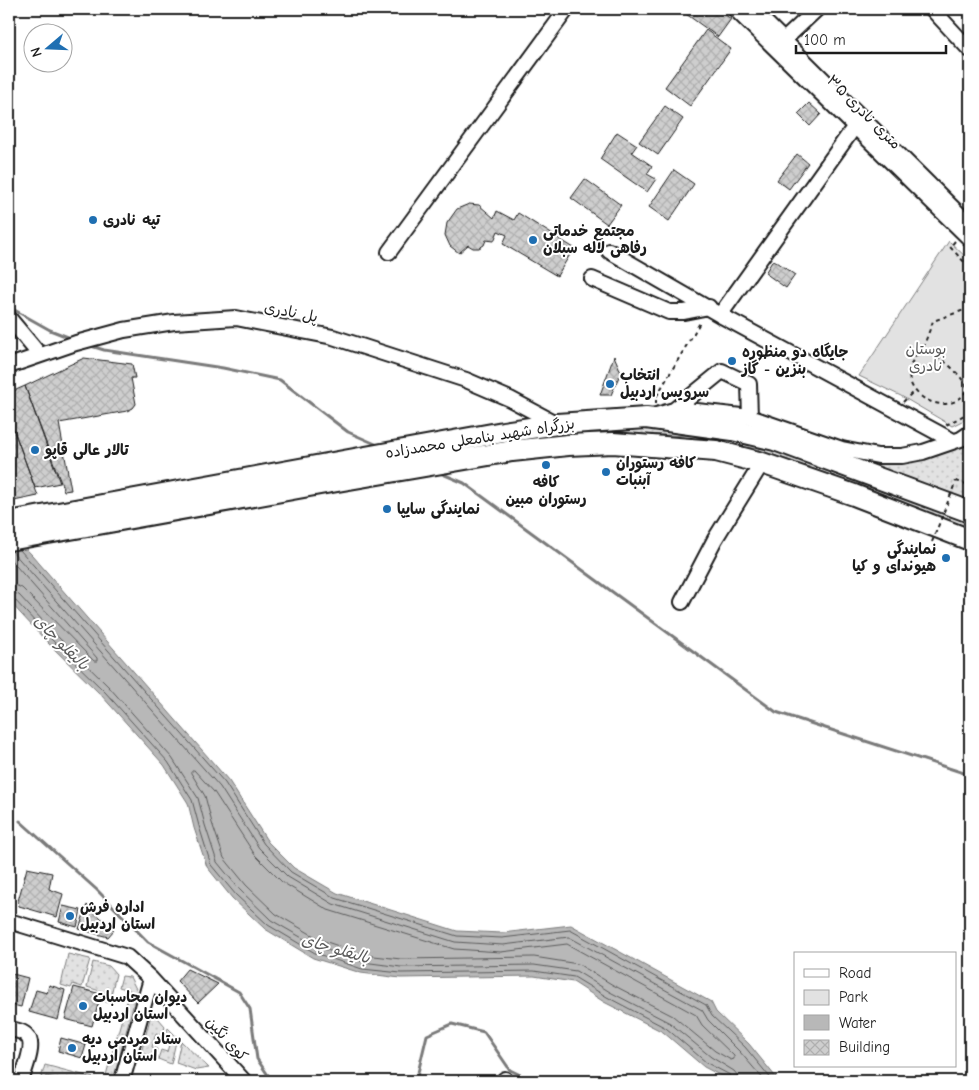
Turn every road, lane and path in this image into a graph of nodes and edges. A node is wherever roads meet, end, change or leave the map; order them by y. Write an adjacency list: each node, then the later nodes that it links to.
1 (567, 9): 11 (street)
2 (735, 9): 8 (street, ۳۵ متری نادری)
3 (752, 9): 6 (street, ۳۵ متری نادری)
4 (932, 9): 7 (street)
5 (813, 10): 6 (street)
6 (784, 40): 9 (street, ۳۵ متری نادری)
7 (970, 50)
8 (855, 126): 9 (street, ۳۵ متری نادری); 15 (street)
9 (968, 232): 12 (path)
10 (609, 251): 15 (street)
11 (389, 252)
12 (970, 268)
13 (592, 279): 15 (street)
14 (970, 308): 17 (path)
15 (714, 311): 23 (path); 26 (street)
16 (9, 318): 18 (street)
17 (923, 348): 20 (path); 20 (path)
18 (39, 354): 19 (street, پل نادری); 25 (street, پل نادری)
19 (9, 366)
20 (969, 388)
21 (674, 410): 23 (street); 24 (street); 24 (street)
22 (970, 412): 26 (path)
23 (652, 416): 25 (highway, بزرگراه شهید بنامعلی محمدزاده); 30 (highway, بزرگراه شهید بنامعلی محمدزاده)
24 (750, 417): 27 (street)
25 (557, 424): 31 (highway, بزرگراه شهید بنامعلی محمدزاده)
26 (934, 431): 27 (street)
27 (964, 438)
28 (762, 463): 31 (highway, بزرگراه شهید بنامعلی محمدزاده); 32 (highway, بزرگراه شهید بنامعلی محمدزاده); 34 (street)
29 (970, 485): 33 (path, bridge)
30 (970, 512)
31 (13, 531)
32 (970, 540)
33 (932, 542)
34 (682, 602)
35 (9, 921): 36 (street, کوی نگین)
36 (151, 979): 39 (street); 40 (street, کوی نگین)
37 (9, 1029): 38 (street)
38 (21, 1081)
39 (122, 1081)
40 (244, 1081)

